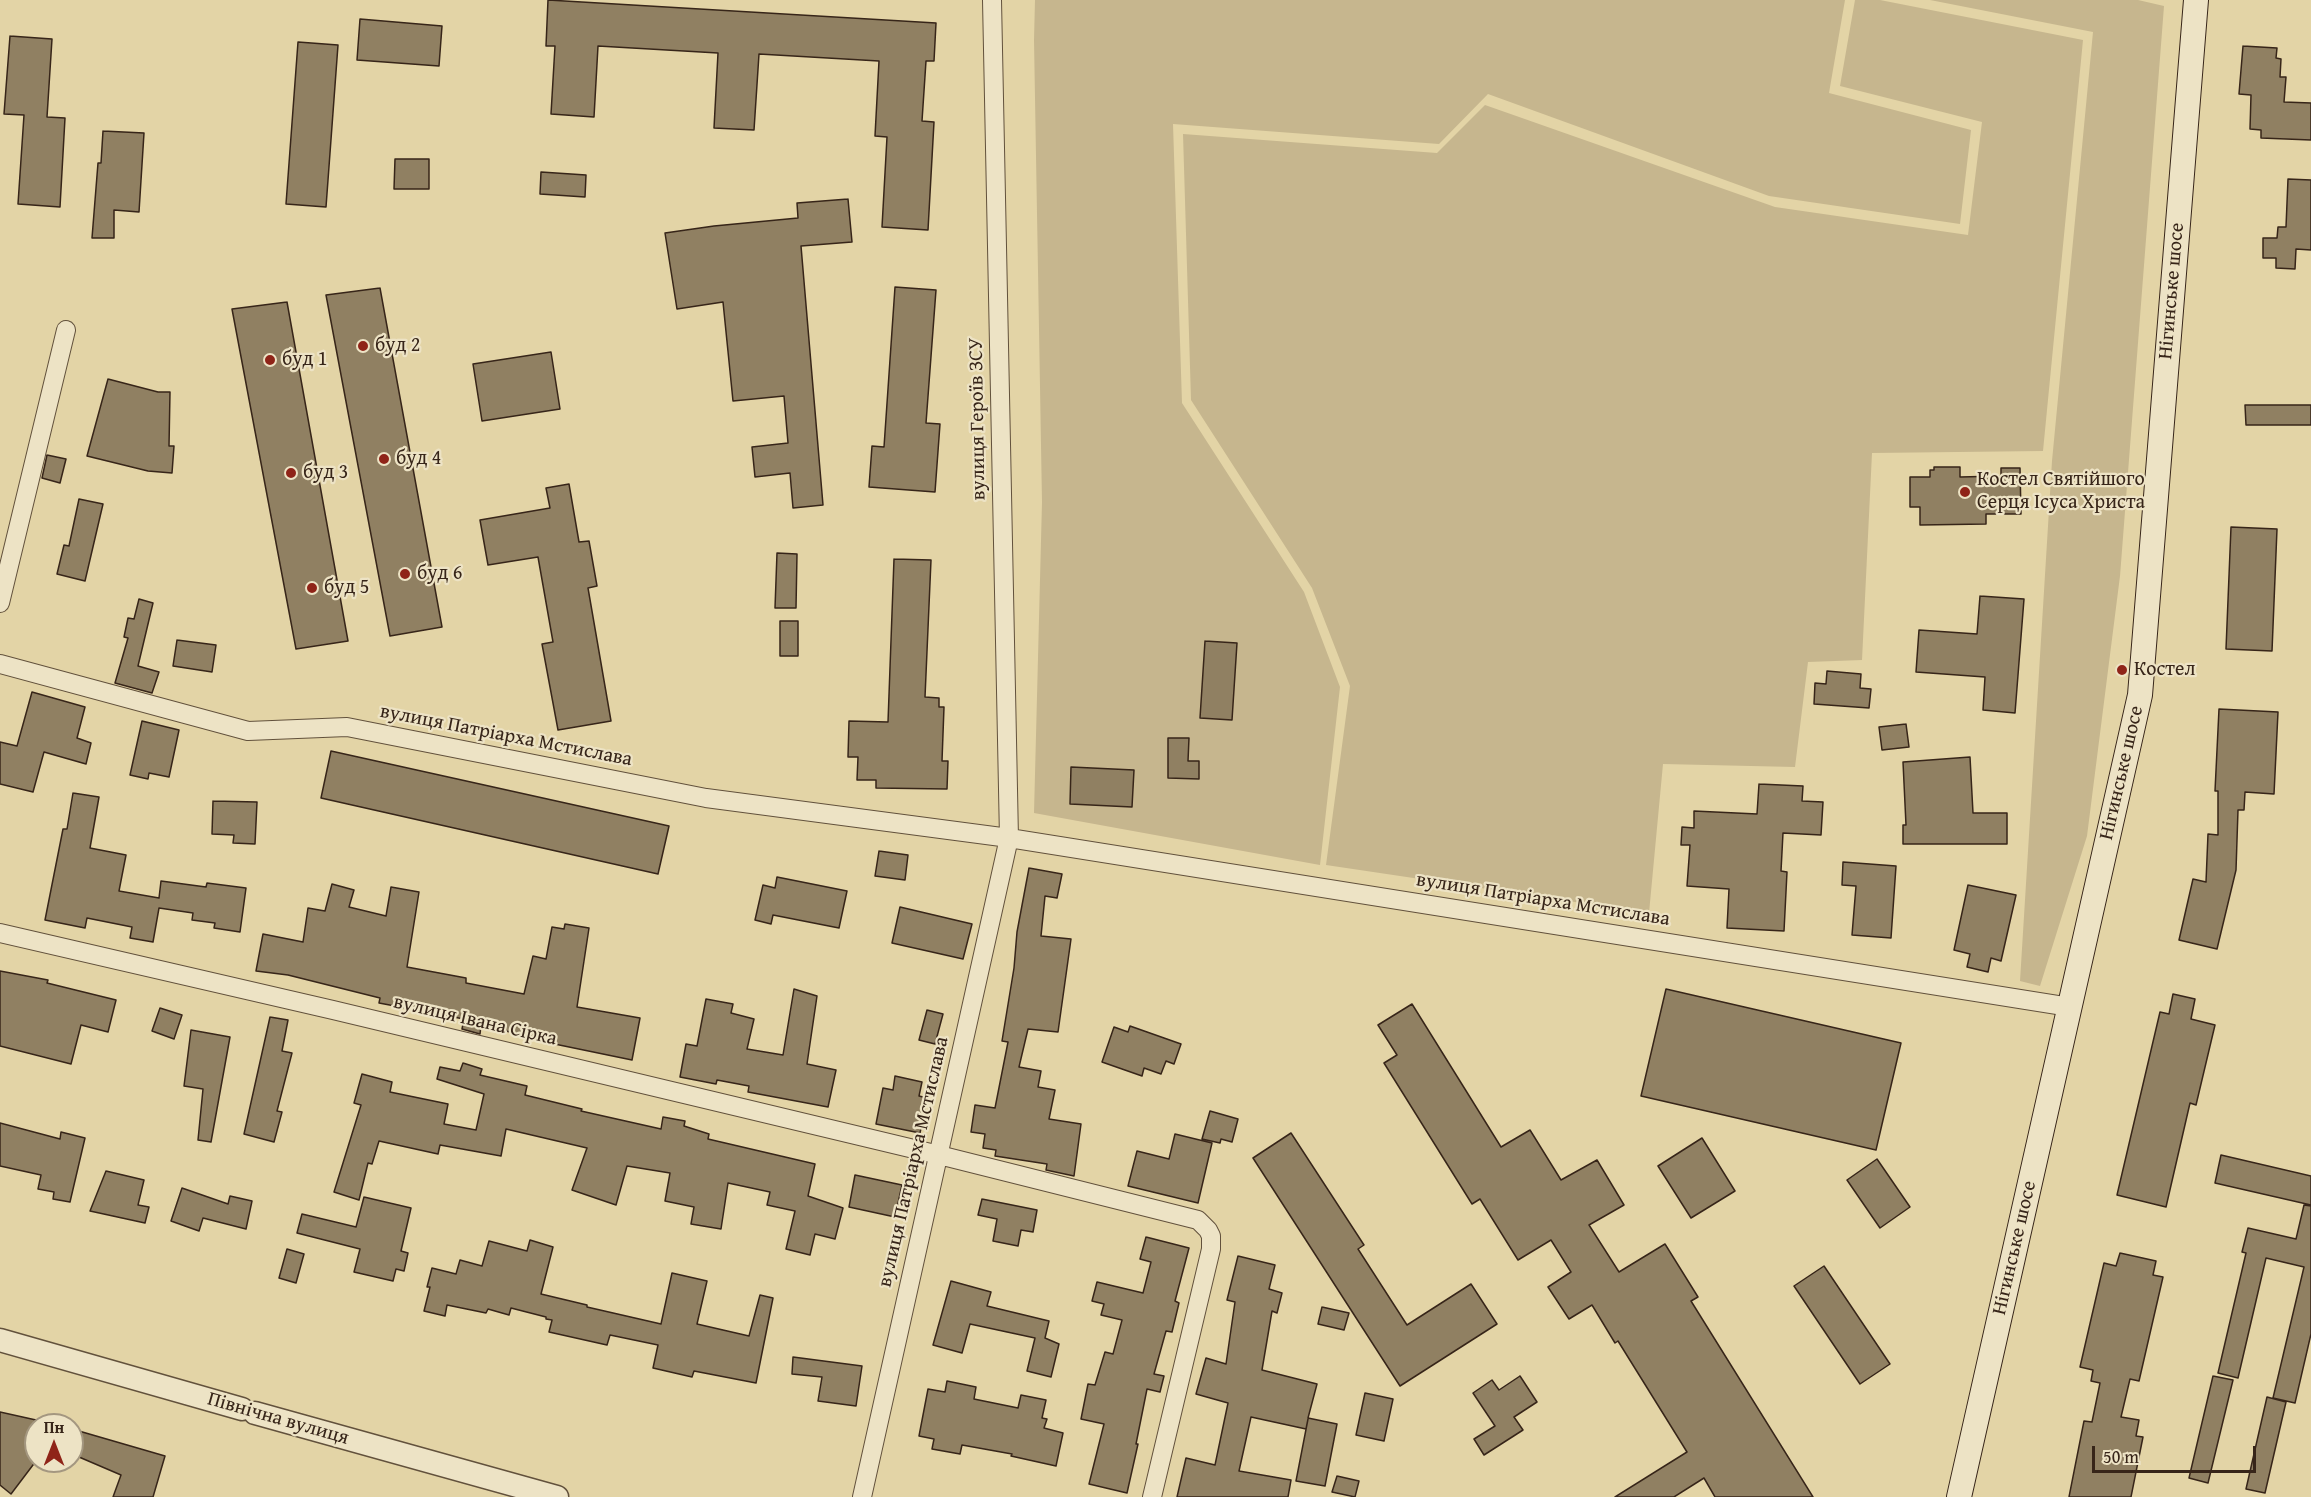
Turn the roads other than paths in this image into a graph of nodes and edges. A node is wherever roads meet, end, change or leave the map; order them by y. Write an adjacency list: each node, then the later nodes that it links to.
1 (992, 0): 6 (street, вулиця Героїв ЗСУ)
2 (2193, 0): 8 (main road, Нігинське шосе)
3 (66, 330): 4 (street)
4 (0, 603)
5 (0, 664): 6 (street, вулиця Патріарха Мстислава)
6 (1010, 838): 8 (street, вулиця Патріарха Мстислава); 9 (street, вулиця Патріарха Мстислава)
7 (0, 933): 9 (street, вулиця Івана Сірка)
8 (2070, 1007): 14 (main road, Нігинське шосе)
9 (939, 1155): 12 (street, вулиця Патріарха Мстислава); 13 (street, вулиця Івана Сірка)
10 (0, 1340): 11 (street, Північна вулиця)
11 (557, 1497)
12 (862, 1497)
13 (1152, 1497)
14 (1959, 1497)

